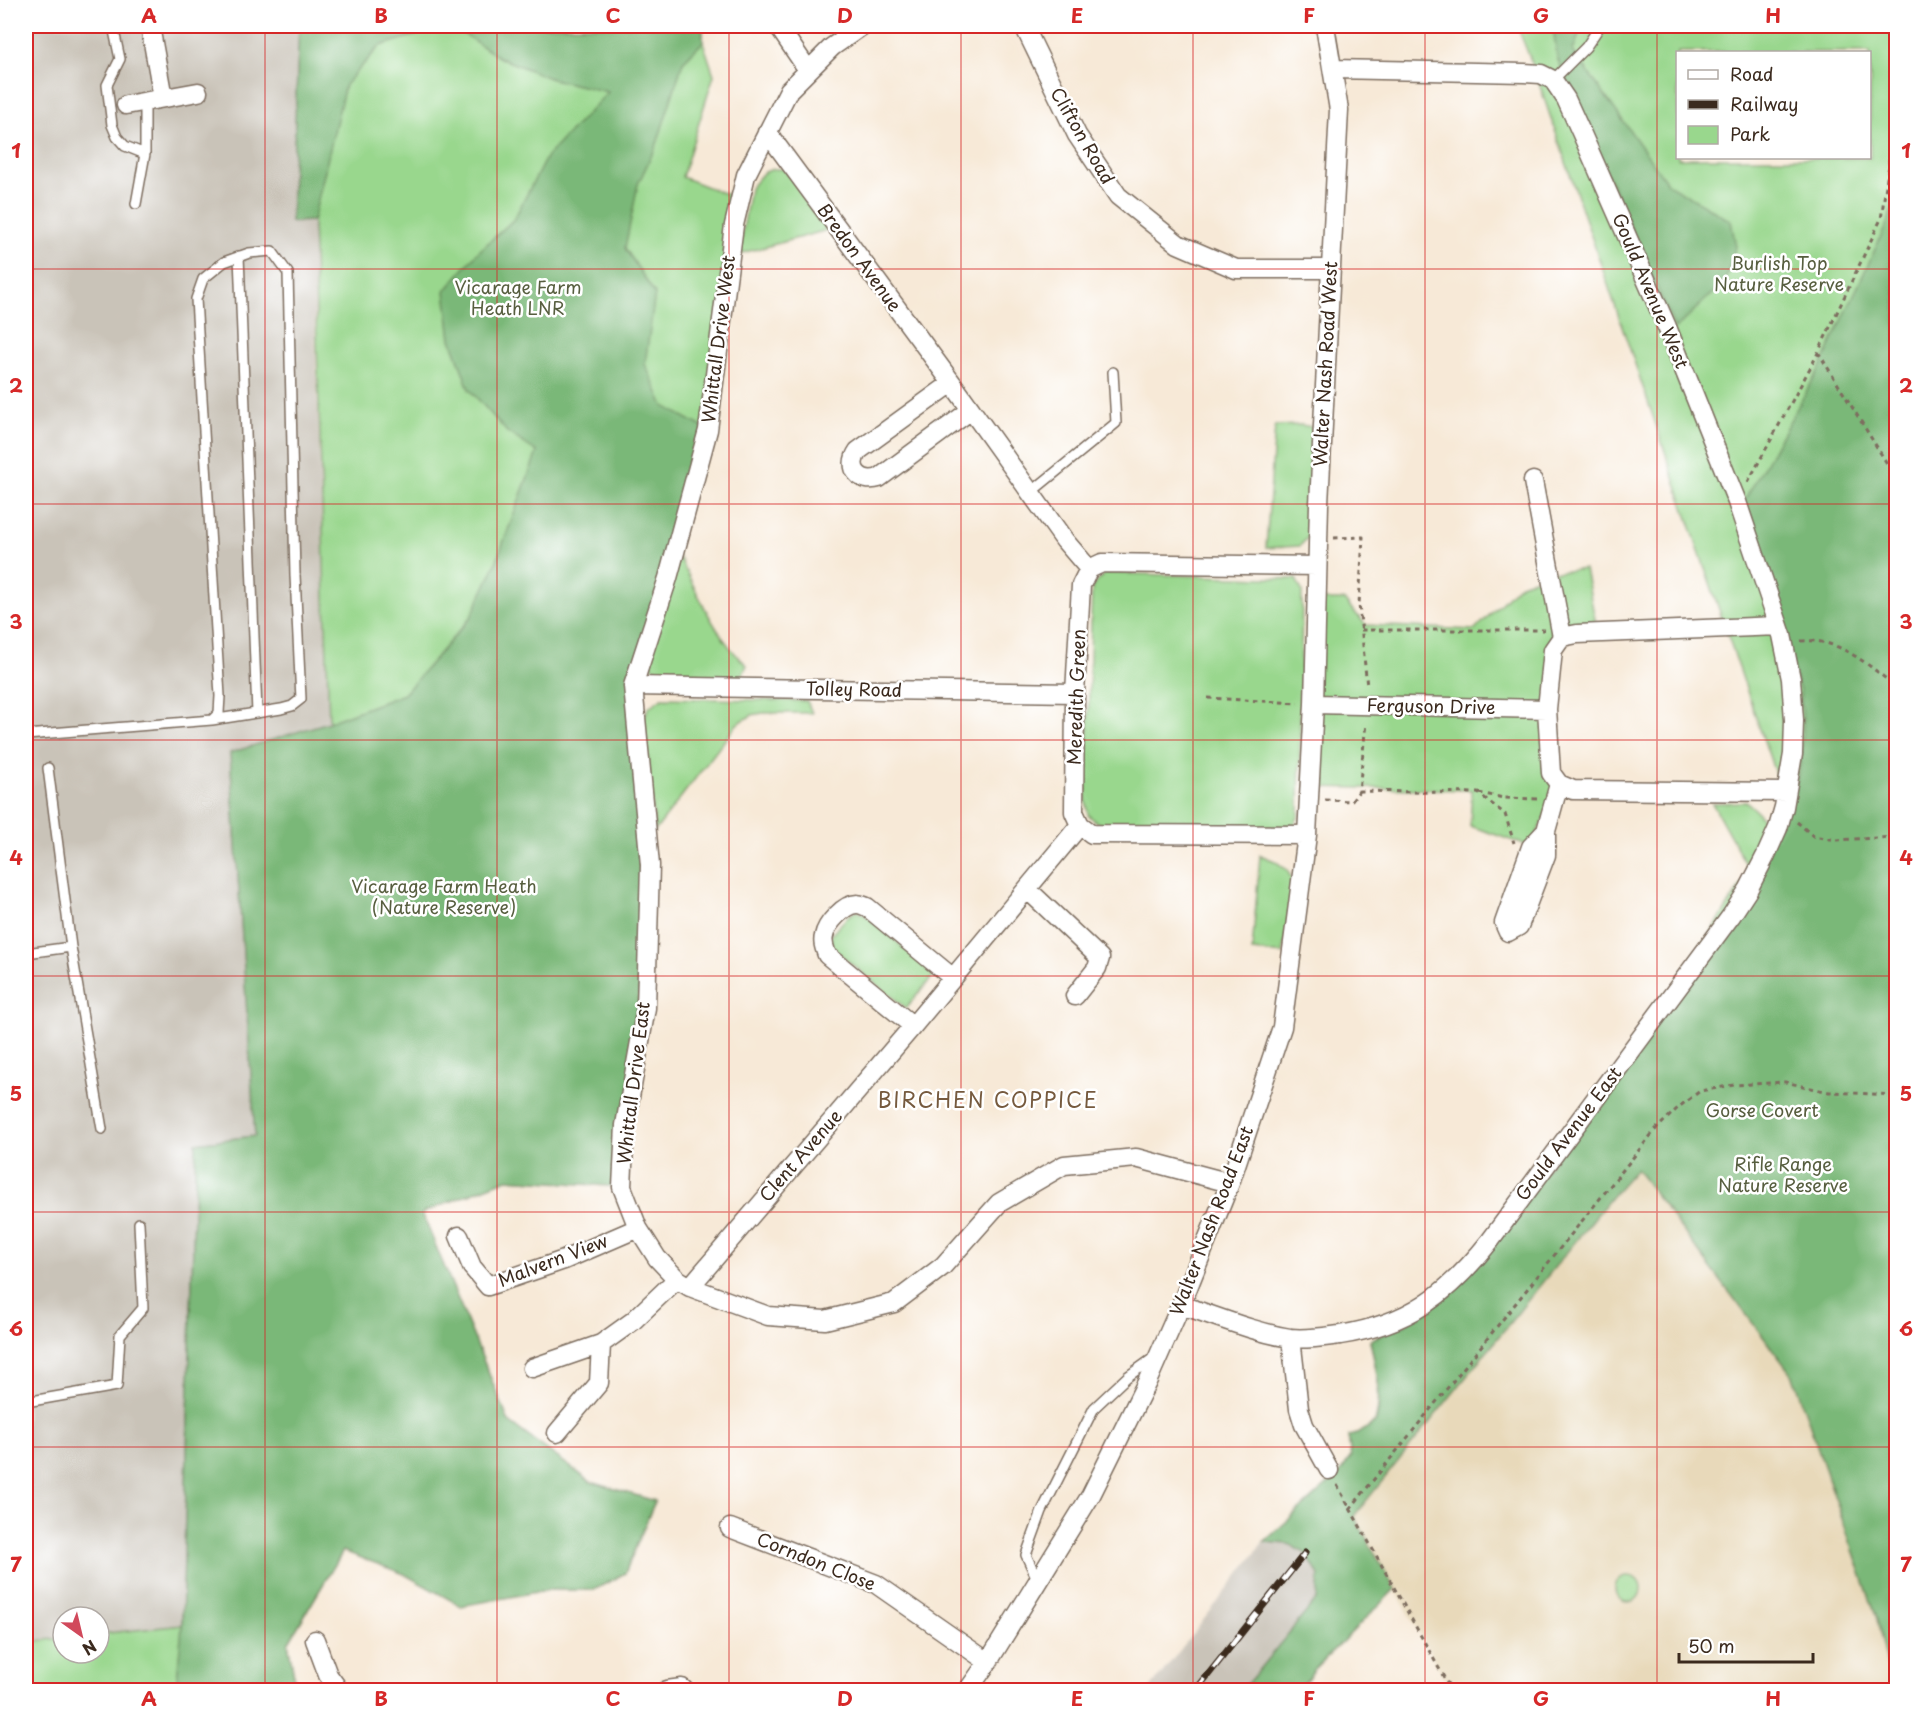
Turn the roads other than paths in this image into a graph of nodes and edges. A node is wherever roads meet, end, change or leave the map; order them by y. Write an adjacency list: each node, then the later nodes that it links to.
1 (113, 26): 15 (lane)
2 (150, 26): 12 (street)
3 (778, 26): 9 (street)
4 (862, 26): 9 (street, Whittall Drive West)
5 (1024, 26): 18 (street, Clifton Road)
6 (1325, 26): 8 (street, Walter Nash Road West)
7 (1600, 26): 10 (lane)
8 (1333, 69): 10 (street); 18 (street, Walter Nash Road West)
9 (808, 70): 14 (street, Whittall Drive West)
10 (1553, 80): 27 (street, Gould Avenue West)
11 (198, 92): 12 (street)
12 (154, 100): 13 (street); 15 (lane)
13 (126, 105)
14 (766, 132): 20 (street, Bredon Avenue); 28 (street, Whittall Drive West)
15 (145, 154): 16 (lane)
16 (136, 204)
17 (239, 256): 32 (lane); 32 (lane); 33 (lane)
18 (1331, 269): 24 (street, Walter Nash Road West)
19 (1113, 372): 23 (lane)
20 (952, 383): 21 (street, Bredon Avenue); 21 (street)
21 (971, 410): 23 (street, Bredon Avenue)
22 (1533, 481): 26 (street)
23 (1030, 493): 25 (street, Bredon Avenue)
24 (1317, 566): 25 (street); 30 (street, Walter Nash Road West)
25 (1089, 569): 29 (street, Meredith Green)
26 (1561, 634): 27 (street); 31 (street)
27 (1781, 635): 34 (street, Gould Avenue West)
28 (633, 686): 29 (street, Tolley Road); 51 (street, Whittall Drive East)
29 (1075, 693): 39 (street, Meredith Green)
30 (1314, 704): 31 (street, Ferguson Drive); 41 (street, Walter Nash Road East)
31 (1547, 710): 37 (street)
32 (257, 713): 33 (lane)
33 (212, 720): 35 (lane)
34 (1794, 720): 38 (street, Gould Avenue East)
35 (26, 735)
36 (48, 768): 43 (lane)
37 (1558, 784): 38 (street); 40 (street)
38 (1785, 799): 55 (street, Gould Avenue East)
39 (1080, 825): 41 (street); 42 (street, Clent Avenue)
40 (1546, 831): 40 (street)
41 (1307, 835): 49 (street, Walter Nash Road East)
42 (1028, 890): 45 (street, Clent Avenue); 46 (street)
43 (71, 947): 44 (lane); 48 (lane)
44 (26, 953)
45 (953, 978): 47 (street, Clent Avenue); 47 (street)
46 (1076, 996)
47 (913, 1026): 53 (street, Clent Avenue)
48 (102, 1129)
49 (1230, 1184): 53 (street, Whittall Drive East); 54 (street, Walter Nash Road East)
50 (139, 1223): 59 (lane)
51 (638, 1228): 52 (street, Malvern View); 53 (street, Whittall Drive East)
52 (459, 1236)
53 (683, 1283): 56 (street, Clent Avenue)
54 (1180, 1305): 55 (street, Gould Avenue East); 57 (street, Walter Nash Road East)
55 (1291, 1338): 61 (street)
56 (601, 1344): 58 (street, Clent Avenue); 60 (street)
57 (1160, 1353): 63 (street, Walter Nash Road East); 63 (lane)
58 (532, 1368)
59 (26, 1402)
60 (557, 1433)
61 (1329, 1470)
62 (730, 1528): 65 (street, Corndon Close)
63 (1038, 1581): 65 (street, Walter Nash Road East)
64 (315, 1640): 66 (street)
65 (988, 1662): 69 (street, Walter Nash Road East)
66 (339, 1690)
67 (667, 1690): 68 (street)
68 (684, 1690)
69 (968, 1690)

